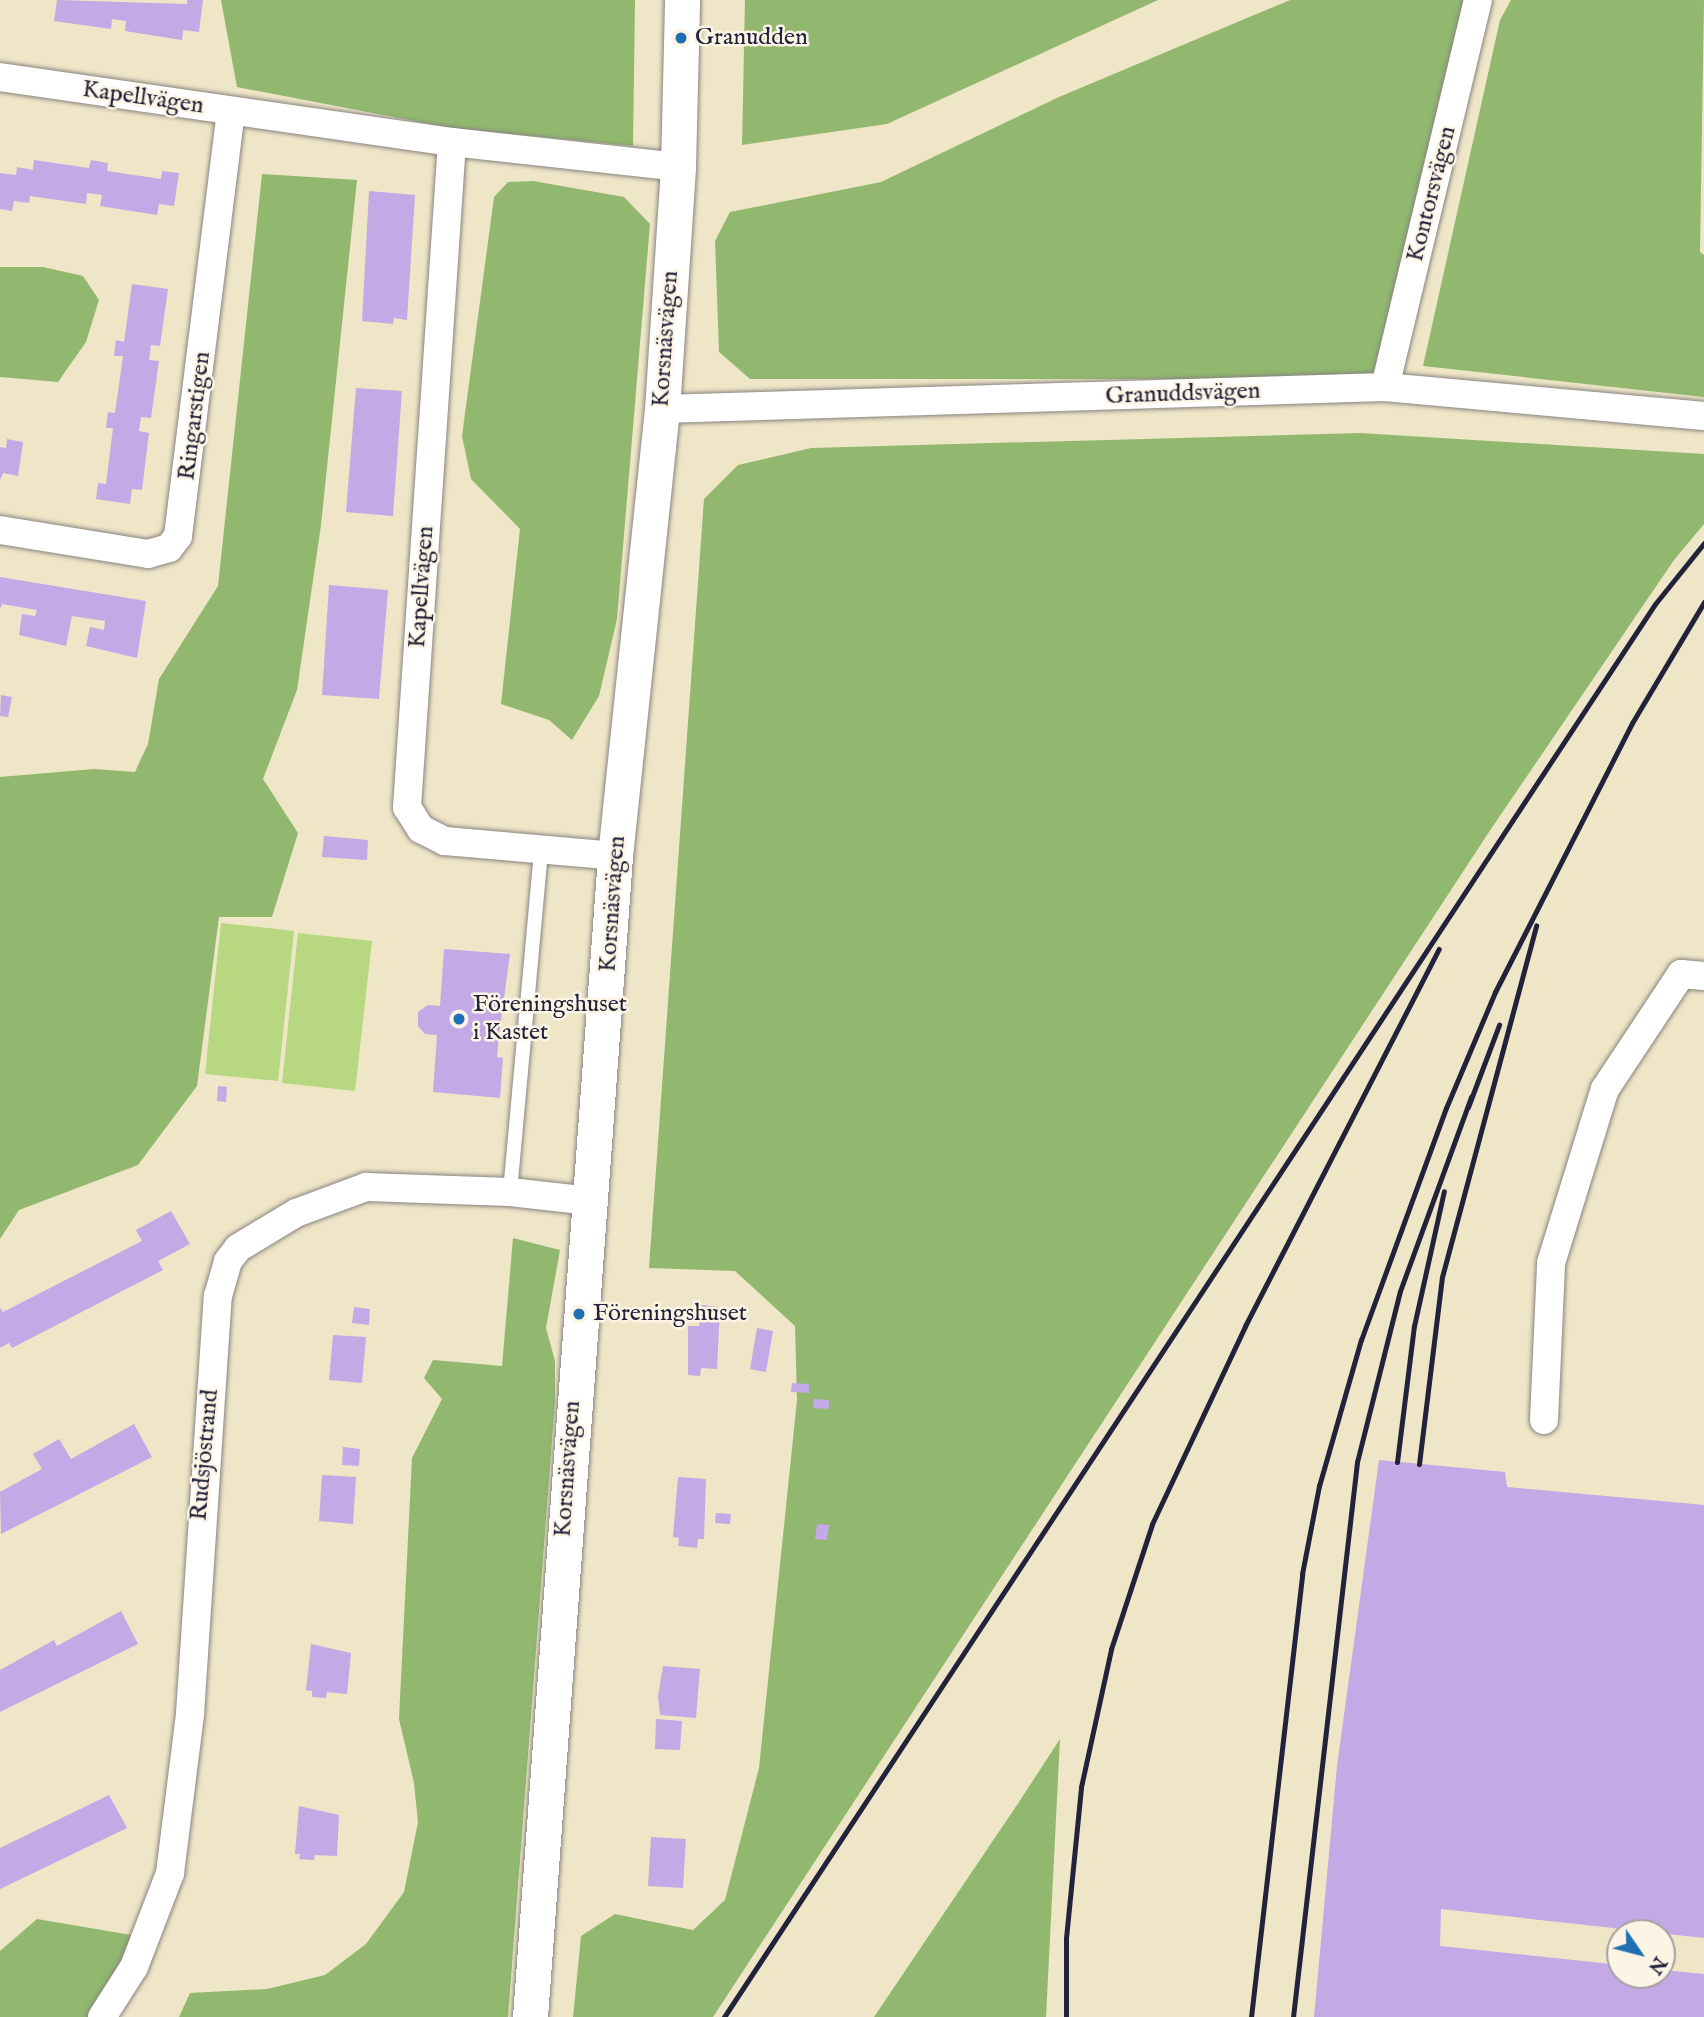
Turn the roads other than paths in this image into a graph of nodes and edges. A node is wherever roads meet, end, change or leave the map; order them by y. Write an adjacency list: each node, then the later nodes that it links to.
1 (682, 0): 6 (street, Korsnäsvägen)
2 (1478, 0): 7 (street, Kontorsvägen)
3 (0, 77): 4 (street, Kapellvägen)
4 (231, 111): 5 (street, Kapellvägen); 10 (street, Ringarstigen)
5 (453, 142): 6 (street, Kapellvägen); 11 (street, Kapellvägen)
6 (678, 167): 8 (street, Korsnäsvägen)
7 (1385, 387): 8 (street, Granuddsvägen); 9 (street, Granuddsvägen)
8 (662, 409): 12 (street, Korsnäsvägen)
9 (1704, 416)
10 (0, 530)
11 (541, 851): 12 (street, Kapellvägen); 14 (lane)
12 (615, 856): 15 (street, Korsnäsvägen)
13 (1704, 976): 16 (street)
14 (510, 1192): 15 (street, Rudsjöstrand); 17 (street, Rudsjöstrand)
15 (590, 1201): 18 (street, Korsnäsvägen)
16 (1544, 1420)
17 (102, 2017)
18 (530, 2017)

